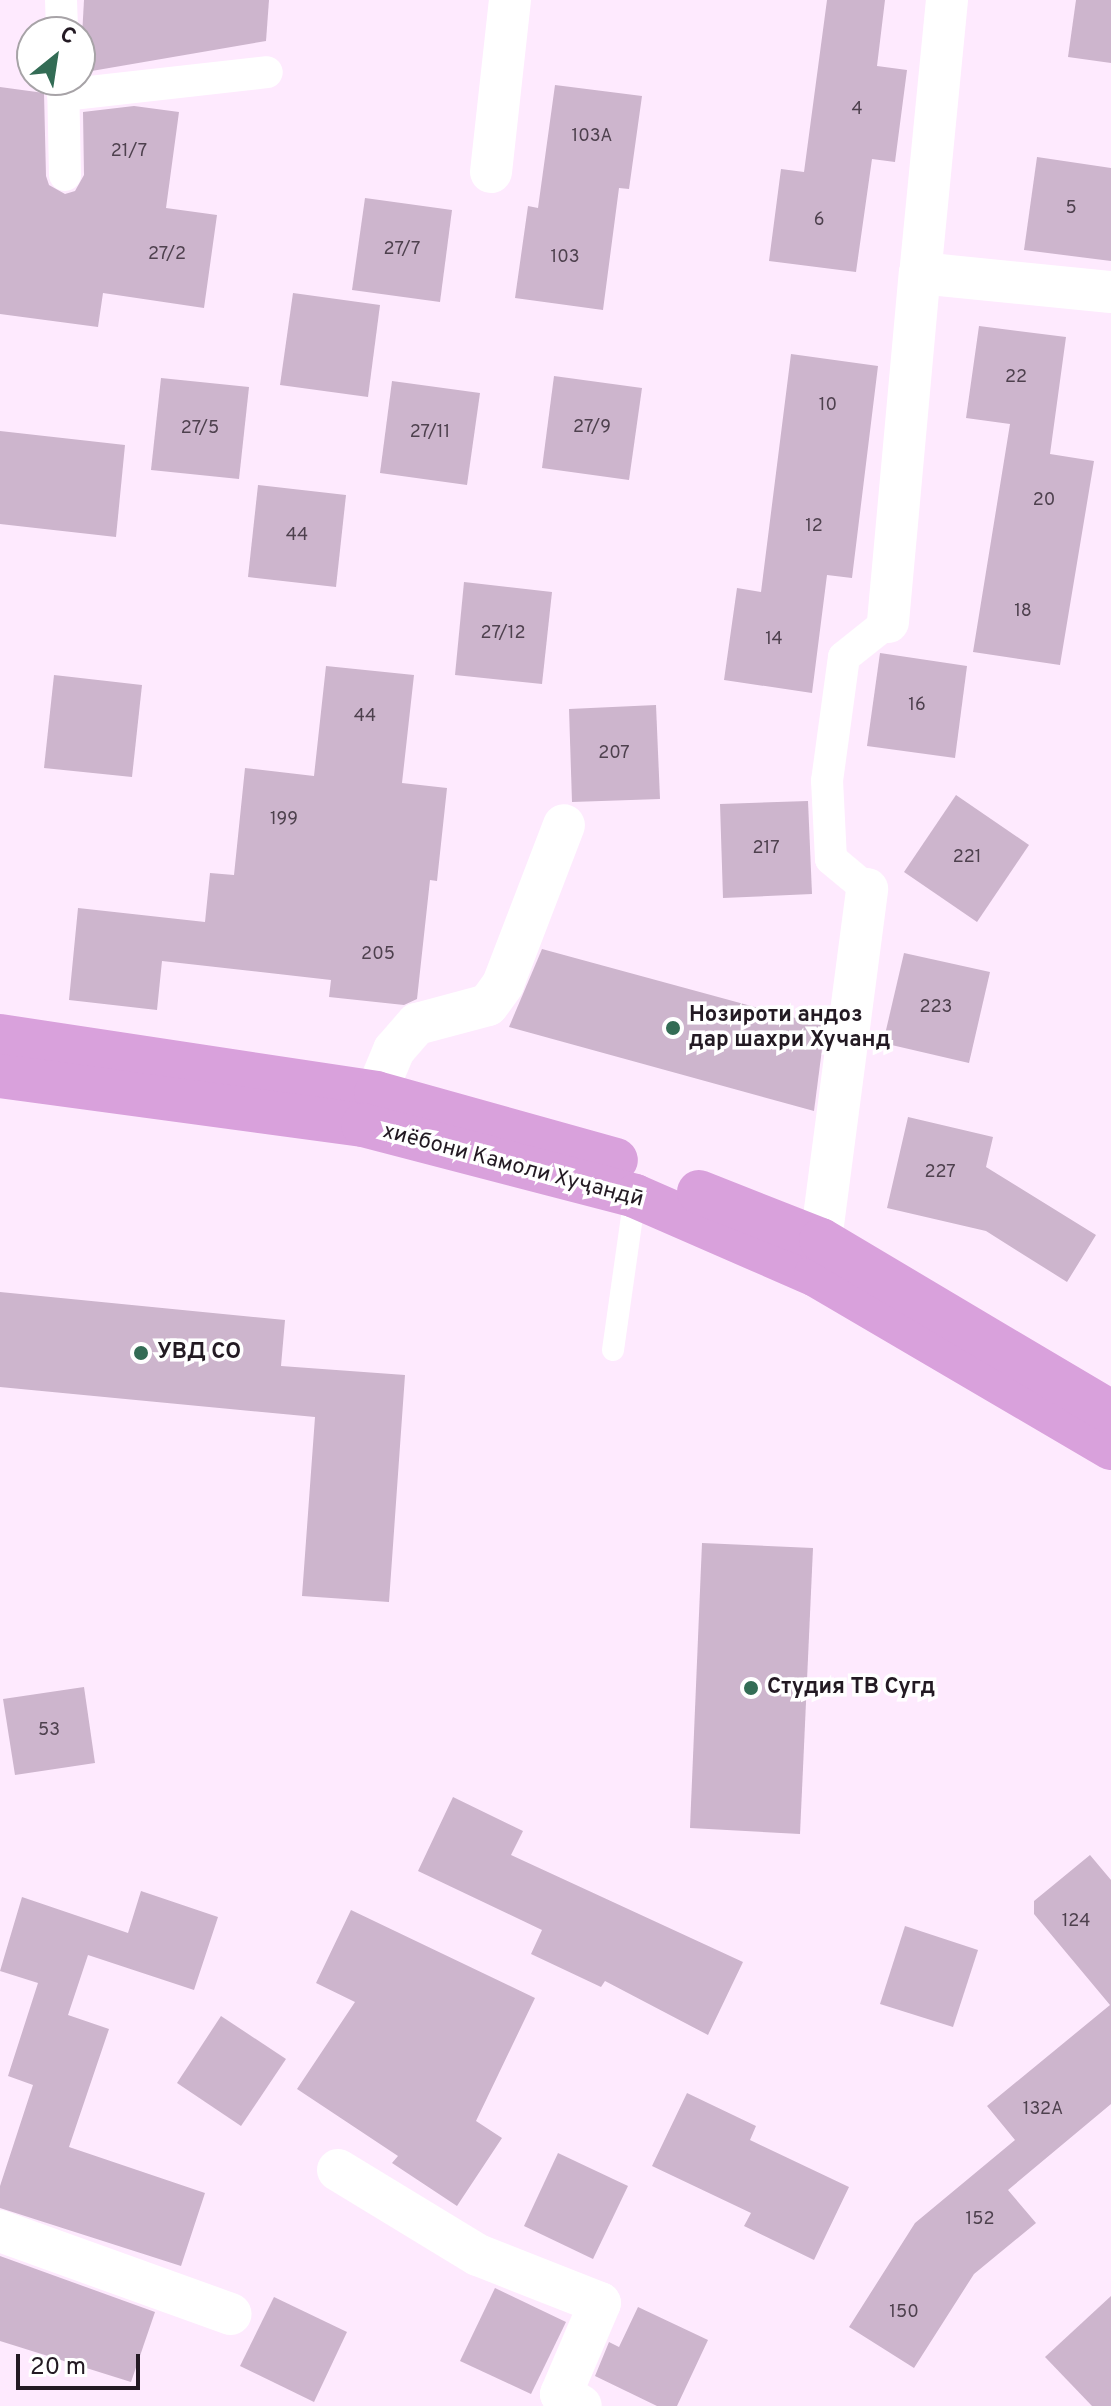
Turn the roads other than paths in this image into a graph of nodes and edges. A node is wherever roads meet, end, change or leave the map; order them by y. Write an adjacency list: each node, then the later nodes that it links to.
1 (510, 0): 6 (street)
2 (947, 0): 8 (street)
3 (267, 72): 4 (street)
4 (96, 85)
5 (63, 96): 7 (street)
6 (491, 172)
7 (65, 175)
8 (920, 273): 9 (street); 10 (street)
9 (1111, 292)
10 (888, 622): 12 (street)
11 (564, 825): 15 (street)
12 (867, 889): 17 (street)
13 (0, 1036): 15 (main road, хиёбони Камоли Хуҷандӣ)
14 (0, 1076): 16 (main road, хиёбони Камоли Хуҷандӣ)
15 (376, 1093): 17 (main road, хиёбони Камоли Хуҷандӣ)
16 (635, 1196): 18 (lane); 20 (main road, хиёбони Камоли Хуҷандӣ)
17 (821, 1240): 19 (main road, хиёбони Камоли Хуҷандӣ)
18 (613, 1350)
19 (1111, 1412)
20 (1111, 1448)
21 (338, 2170): 24 (street)
22 (0, 2231): 23 (street)
23 (231, 2314)
24 (581, 2406)

